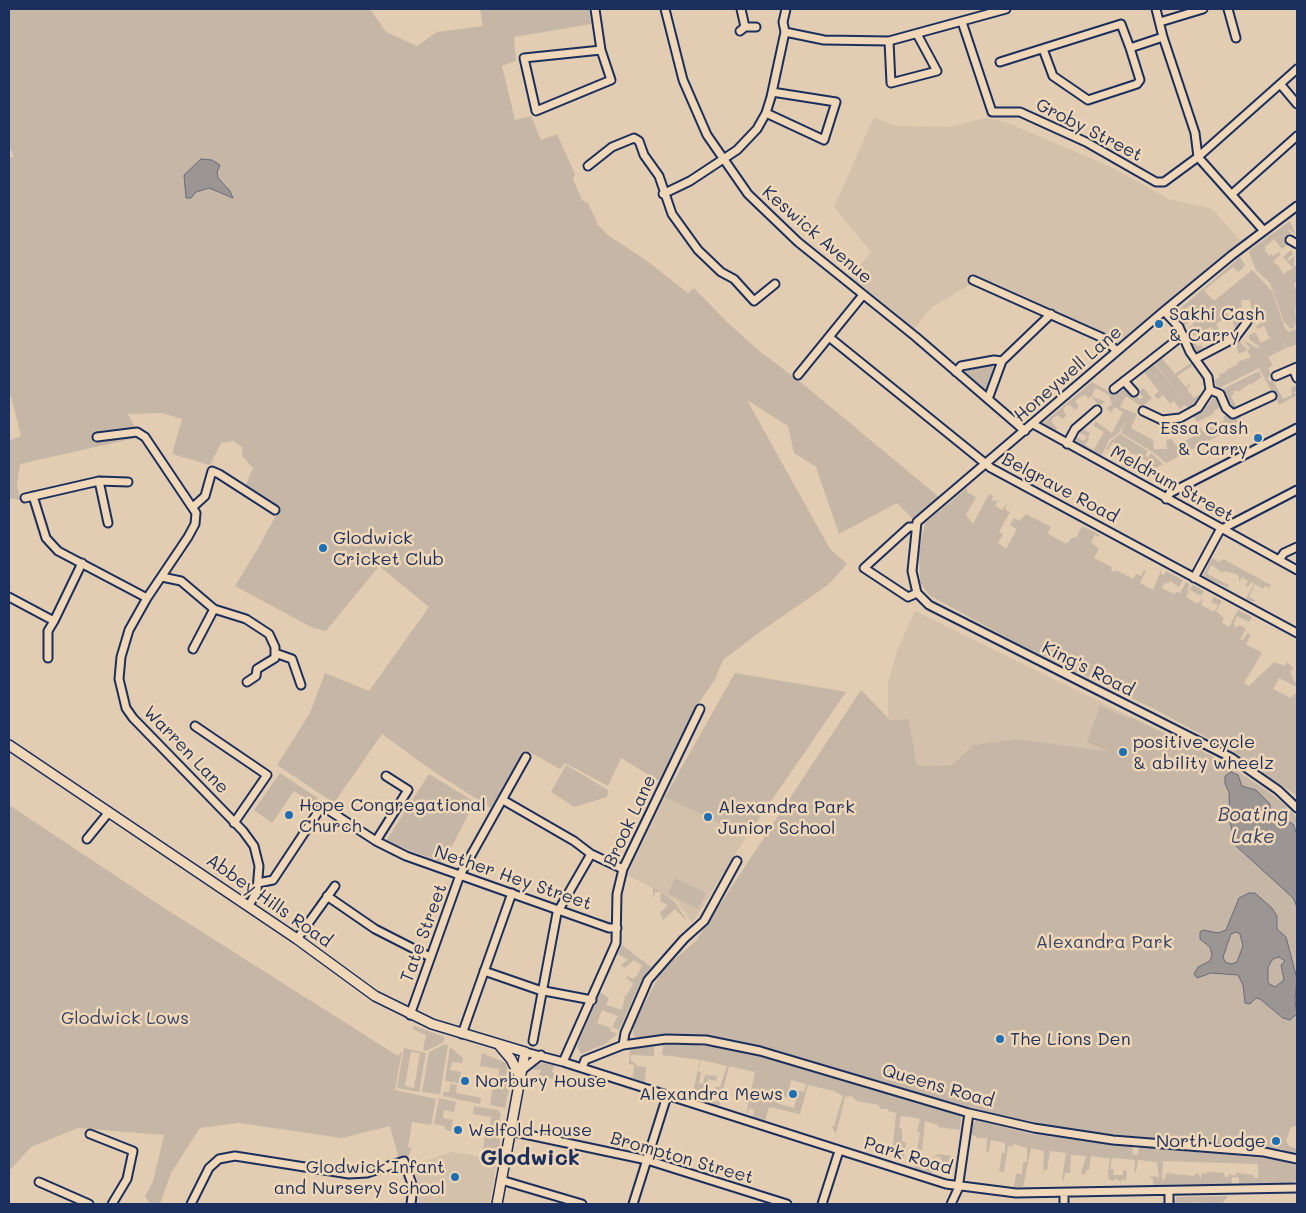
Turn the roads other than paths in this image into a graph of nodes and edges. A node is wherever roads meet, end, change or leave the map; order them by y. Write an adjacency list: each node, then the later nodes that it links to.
1 (595, 9): 20 (street)
2 (665, 9): 29 (street, Keswick Avenue)
3 (741, 9): 12 (street)
4 (786, 9): 13 (street)
5 (1006, 9): 9 (street)
6 (1156, 9): 11 (street)
7 (1203, 9): 11 (street)
8 (1228, 9): 16 (street)
9 (981, 12): 10 (street)
10 (962, 22): 14 (street); 28 (street, Groby Street)
11 (1160, 22): 15 (street)
12 (756, 27)
13 (785, 32): 17 (street); 24 (street)
14 (917, 34): 17 (street); 17 (street)
15 (1163, 37): 18 (street); 28 (street)
16 (1236, 38)
17 (889, 41)
18 (1130, 48): 19 (street); 19 (street)
19 (1043, 49): 21 (street)
20 (601, 50): 20 (street)
21 (1000, 62)
22 (1297, 69): 23 (street)
23 (1281, 85): 25 (street); 28 (street)
24 (772, 92): 26 (street); 26 (street)
25 (1297, 104)
26 (766, 113): 29 (street)
27 (1297, 136): 32 (street)
28 (1198, 157): 32 (street)
29 (722, 160): 31 (street); 37 (street, Keswick Avenue)
30 (588, 166): 31 (street)
31 (663, 194): 36 (street)
32 (1232, 194): 34 (street)
33 (1297, 206): 34 (street, Honeywell Lane)
34 (1264, 231): 38 (street, Honeywell Lane)
35 (973, 280): 39 (street)
36 (775, 284)
37 (863, 295): 42 (street); 47 (street, Keswick Avenue)
38 (1164, 311): 41 (street); 43 (street, Honeywell Lane)
39 (1051, 314): 43 (street); 45 (street)
40 (1247, 322): 44 (street)
41 (1183, 335): 44 (street); 51 (street)
42 (829, 337): 48 (street); 64 (street, Belgrave Road)
43 (1117, 351): 59 (street, Honeywell Lane)
44 (1195, 359): 53 (street)
45 (1002, 361): 47 (street); 56 (street)
46 (1295, 368): 49 (street); 50 (street)
47 (956, 372): 56 (street, Keswick Avenue)
48 (798, 375)
49 (1276, 376)
50 (1297, 378)
51 (1124, 381): 52 (street); 54 (street)
52 (1114, 389)
53 (1210, 390): 55 (street); 58 (street)
54 (1134, 392)
55 (1272, 396)
56 (988, 399): 61 (street, Keswick Avenue)
57 (1097, 410): 63 (street)
58 (1143, 411)
59 (1033, 424): 61 (street, Honeywell Lane); 63 (street, Meldrum Street)
60 (1297, 428): 68 (street)
61 (1025, 430): 64 (street, Honeywell Lane)
62 (97, 437): 69 (street)
63 (1067, 444): 68 (street, Meldrum Street)
64 (985, 464): 72 (street, Honeywell Lane); 80 (street, Belgrave Road)
65 (99, 481): 66 (street); 71 (street); 76 (street)
66 (128, 482)
67 (1297, 490): 73 (street)
68 (1166, 499): 73 (street, Meldrum Street)
69 (193, 506): 70 (street); 79 (street, Warren Lane)
70 (275, 510)
71 (108, 523)
72 (916, 527): 77 (street, Honeywell Lane); 81 (street)
73 (1222, 529): 75 (street, Meldrum Street); 80 (street)
74 (1297, 547): 75 (street)
75 (1279, 560): 78 (street, Meldrum Street)
76 (82, 563): 83 (street); 85 (street)
77 (864, 568): 81 (street, King's Road)
78 (1297, 570)
79 (162, 577): 83 (street, Warren Lane); 84 (street)
80 (1194, 578): 86 (street, Belgrave Road)
81 (917, 593): 98 (street, King's Road)
82 (9, 597): 85 (street)
83 (147, 598): 100 (street, Warren Lane)
84 (214, 609): 87 (street); 88 (street)
85 (54, 621): 89 (street)
86 (1297, 634)
87 (193, 649)
88 (275, 655): 90 (street); 91 (street)
89 (48, 658)
90 (247, 682)
91 (301, 685)
92 (700, 708): 105 (street, Brook Lane)
93 (195, 726): 100 (street)
94 (9, 745): 99 (main road, Abbey Hills Road)
95 (526, 758): 97 (street, Tate Street)
96 (386, 776): 102 (street)
97 (502, 800): 103 (street); 106 (street, Tate Street)
98 (1297, 808)
99 (109, 812): 101 (street); 111 (main road, Abbey Hills Road)
100 (234, 823): 107 (street, Warren Lane)
101 (87, 840)
102 (376, 841): 106 (street, Nether Hey Street); 107 (street, Nether Hey Street)
103 (591, 854): 105 (street); 112 (street)
104 (737, 861): 123 (street)
105 (623, 869): 113 (street, Brook Lane)
106 (460, 875): 109 (street, Nether Hey Street); 115 (street, Tate Street)
107 (258, 883): 111 (street, Warren Lane)
108 (335, 886): 110 (street)
109 (512, 893): 112 (street, Nether Hey Street); 116 (street)
110 (327, 896): 114 (street); 115 (street)
111 (249, 906): 114 (main road, Abbey Hills Road)
112 (559, 910): 113 (street, Nether Hey Street); 117 (street)
113 (617, 928): 118 (street, Brook Lane)
114 (297, 939): 119 (main road, Abbey Hills Road)
115 (430, 957): 119 (street, Tate Street)
116 (484, 970): 117 (street); 120 (street)
117 (543, 990): 118 (street); 121 (street)
118 (592, 1000): 126 (street, Brook Lane)
119 (410, 1015): 120 (main road, Abbey Hills Road)
120 (462, 1034): 122 (main road, Abbey Hills Road)
121 (533, 1041)
122 (500, 1045): 124 (main road, Abbey Hills Road); 128 (main road)
123 (623, 1045): 127 (street, Queens Road); 130 (street, Queens Road)
124 (525, 1052): 125 (street, Park Road); 128 (main road)
125 (541, 1055): 126 (street, Park Road); 128 (street)
126 (564, 1062): 127 (street, Park Road)
127 (582, 1068): 129 (street, Park Road)
128 (521, 1074): 131 (main road)
129 (667, 1096): 133 (street, Park Road); 135 (street)
130 (969, 1112): 134 (street, Queens Road); 138 (street)
131 (510, 1131): 135 (street, Brompton Street); 136 (main road)
132 (90, 1134): 143 (street)
133 (840, 1150): 138 (street, Park Road); 150 (street)
134 (1297, 1159)
135 (647, 1160): 148 (street); 149 (street, Brompton Street)
136 (501, 1180): 146 (main road); 147 (street)
137 (39, 1182): 142 (street)
138 (958, 1186): 141 (street, Park Road); 151 (street)
139 (1297, 1188): 140 (street, Park Road)
140 (1169, 1191): 141 (street, Park Road); 153 (street)
141 (1064, 1193): 152 (street)
142 (89, 1204)
143 (112, 1204)
144 (191, 1204): 145 (street)
145 (411, 1204)
146 (497, 1204)
147 (582, 1204)
148 (633, 1204)
149 (787, 1204)
150 (822, 1204)
151 (952, 1204)
152 (1064, 1204)
153 (1169, 1204)

